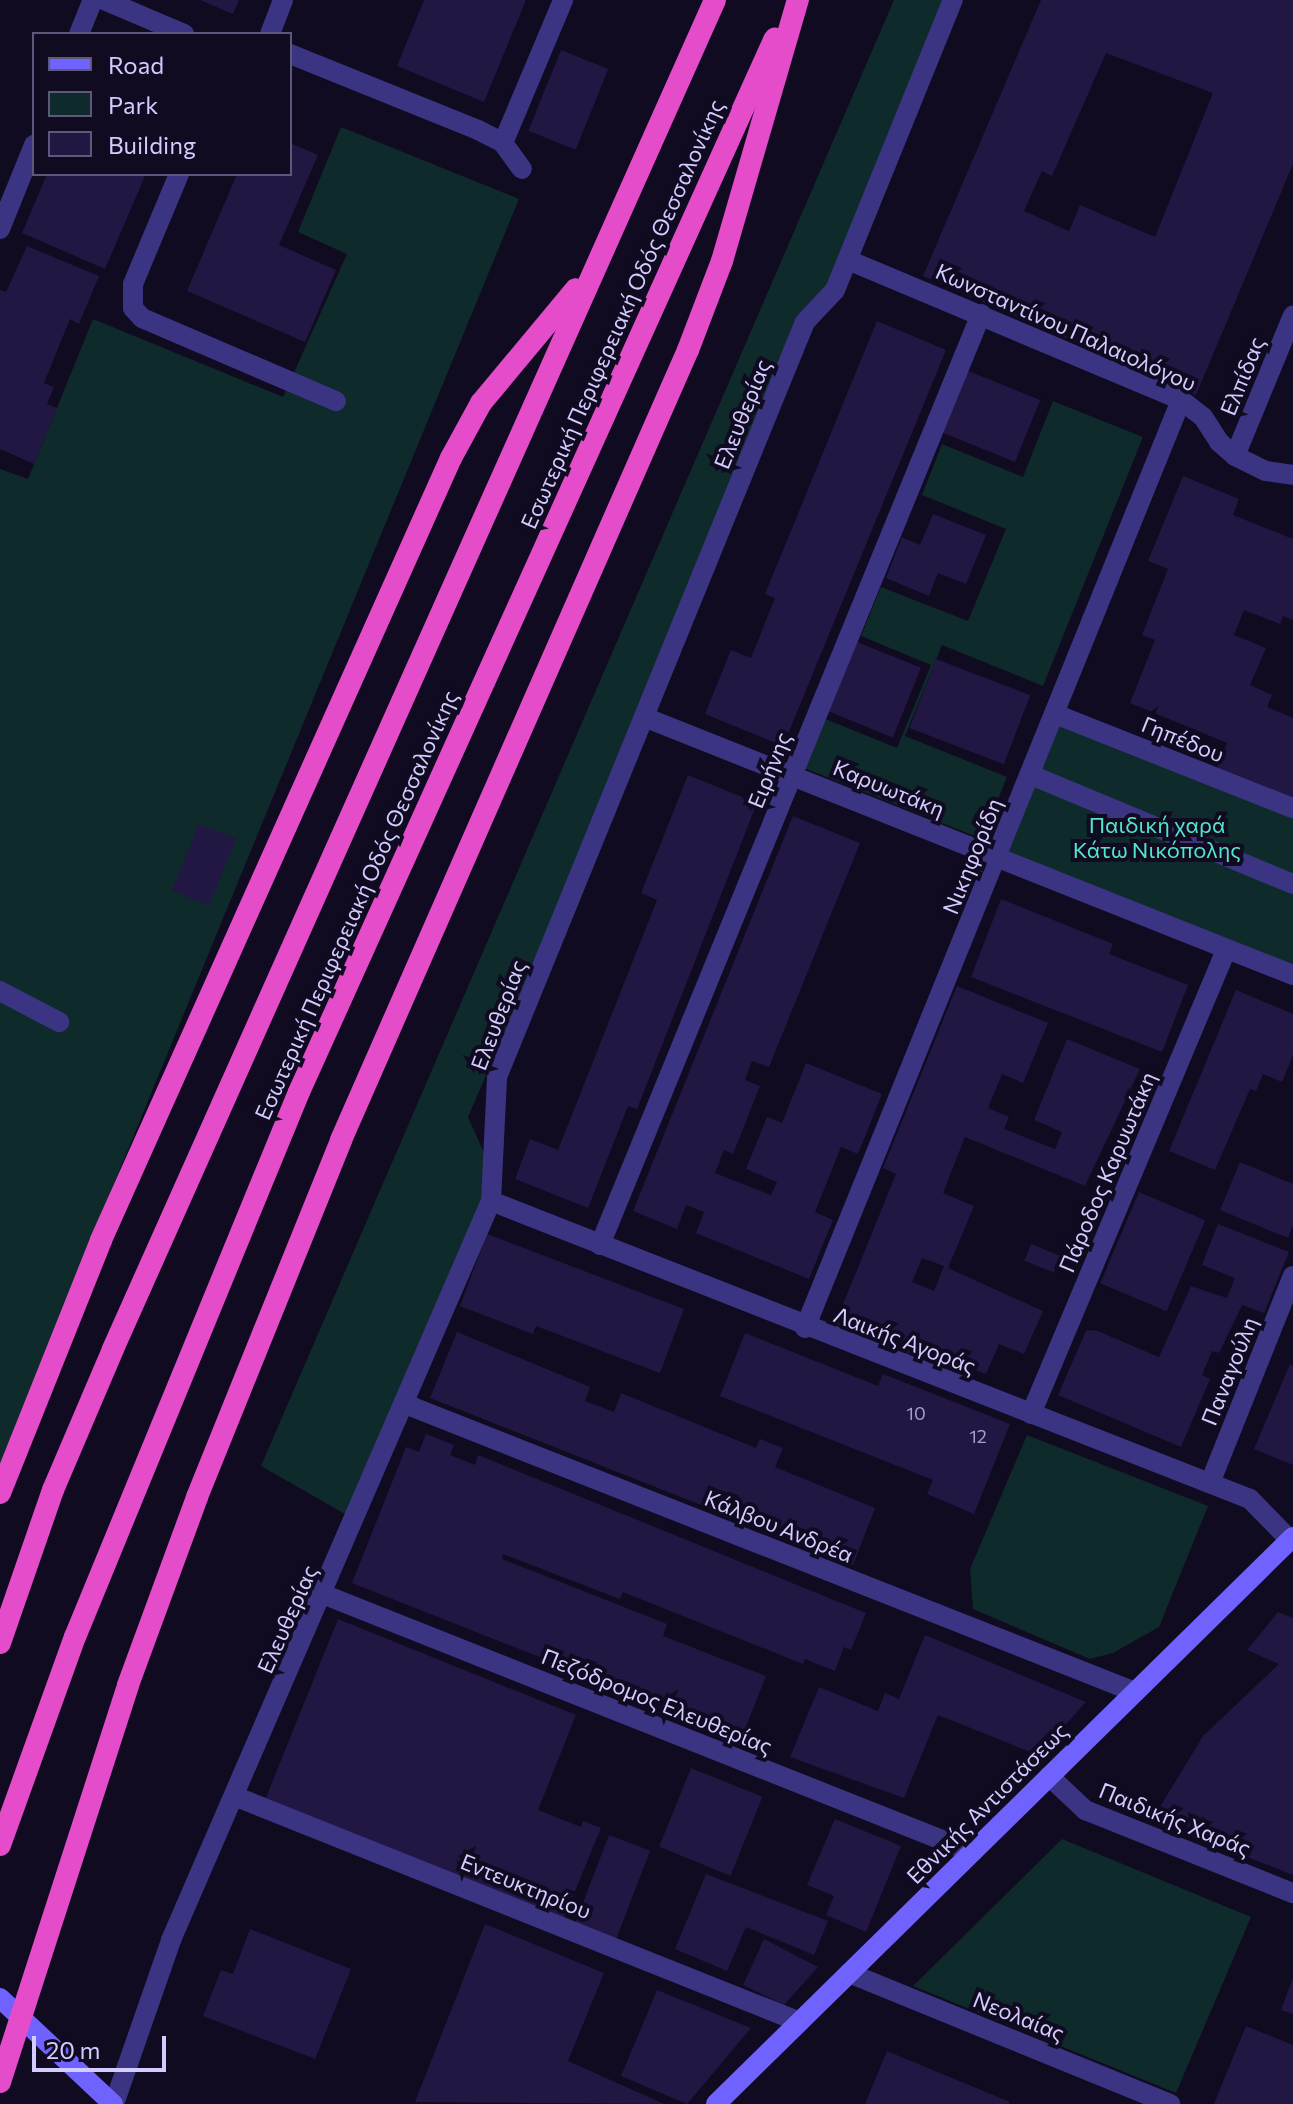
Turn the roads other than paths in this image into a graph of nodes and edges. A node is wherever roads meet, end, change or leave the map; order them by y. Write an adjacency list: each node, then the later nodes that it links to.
1 (93, 0): 8 (street)
2 (104, 0): 9 (street)
3 (283, 0): 10 (street)
4 (563, 0): 12 (street)
5 (715, 0): 18 (highway, Εσωτερική Περιφερειακή Οδός Θεσσαλονίκης)
6 (795, 0): 50 (highway, Εσωτερική Περιφερειακή Οδός Θεσσαλονίκης); 55 (highway)
7 (953, 0): 17 (street, Ελευθερίας)
8 (80, 32)
9 (179, 32)
10 (271, 32)
11 (292, 55): 12 (street)
12 (503, 143): 14 (street)
13 (32, 150): 16 (street)
14 (522, 169)
15 (178, 176): 22 (street)
16 (0, 229)
17 (848, 260): 19 (street, Κωνσταντίνου Παλαιολόγου); 26 (street, Ελευθερίας)
18 (593, 270): 43 (highway); 46 (highway, Εσωτερική Περιφερειακή Οδός Θεσσαλονίκης)
19 (981, 314): 21 (street, Κωνσταντίνου Παλαιολόγου); 27 (street, Ειρήνης)
20 (1293, 315): 23 (street, Ελπίδας)
21 (1181, 400): 23 (street, Κωνσταντίνου Παλαιολόγου); 25 (street, Νικηφορίδη)
22 (336, 401)
23 (1235, 456): 24 (street, Κωνσταντίνου Παλαιολόγου)
24 (1293, 475)
25 (1055, 714): 28 (street, Νικηφορίδη); 29 (street, Γηπέδου)
26 (644, 717): 27 (street, Καρυωτάκη); 36 (street, Ελευθερίας)
27 (792, 775): 30 (street, Καρυωτάκη); 37 (street, Ειρήνης)
28 (1031, 775): 30 (street, Νικηφορίδη); 31 (street)
29 (1293, 808)
30 (997, 857): 32 (street, Καρυωτάκη); 39 (street, Νικηφορίδη)
31 (1293, 884)
32 (1226, 950): 33 (street, Καρυωτάκη); 41 (street, Πάροδος Καρυωτάκη)
33 (1293, 975)
34 (0, 991): 35 (street)
35 (59, 1022)
36 (491, 1201): 37 (street, Λαικής Αγοράς); 40 (street, Ελευθερίας)
37 (600, 1245): 39 (street, Λαικής Αγοράς)
38 (1293, 1276): 42 (street, Παναγούλη)
39 (805, 1328): 41 (street, Λαικής Αγοράς)
40 (405, 1404): 45 (street, Ελευθερίας); 47 (street, Κάλβου Ανδρέα)
41 (1031, 1414): 42 (street, Λαικής Αγοράς)
42 (1210, 1483): 44 (street, Λαικής Αγοράς)
43 (0, 1493)
44 (1292, 1538): 47 (main road, Εθνικής Αντιστάσεως)
45 (325, 1595): 49 (street, Ελευθερίας); 51 (street, Πεζόδρομος Ελευθερίας)
46 (0, 1643)
47 (1135, 1692): 48 (main road, Εθνικής Αντιστάσεως)
48 (1049, 1776): 51 (main road, Εθνικής Αντιστάσεως); 52 (street, Παιδικής Χαράς)
49 (234, 1796): 56 (street, Εντευκτηρίου); 58 (street, Ελευθερίας)
50 (0, 1845)
51 (972, 1852): 53 (main road, Εθνικής Αντιστάσεως)
52 (1293, 1893)
53 (849, 1973): 56 (main road, Εθνικής Αντιστάσεως); 60 (street, Νεολαίας)
54 (0, 1998): 55 (main road)
55 (21, 2019): 57 (highway); 58 (main road)
56 (800, 2022): 59 (main road, Εθνικής Αντιστάσεως)
57 (0, 2082)
58 (114, 2104)
59 (716, 2104)
60 (1170, 2104)

